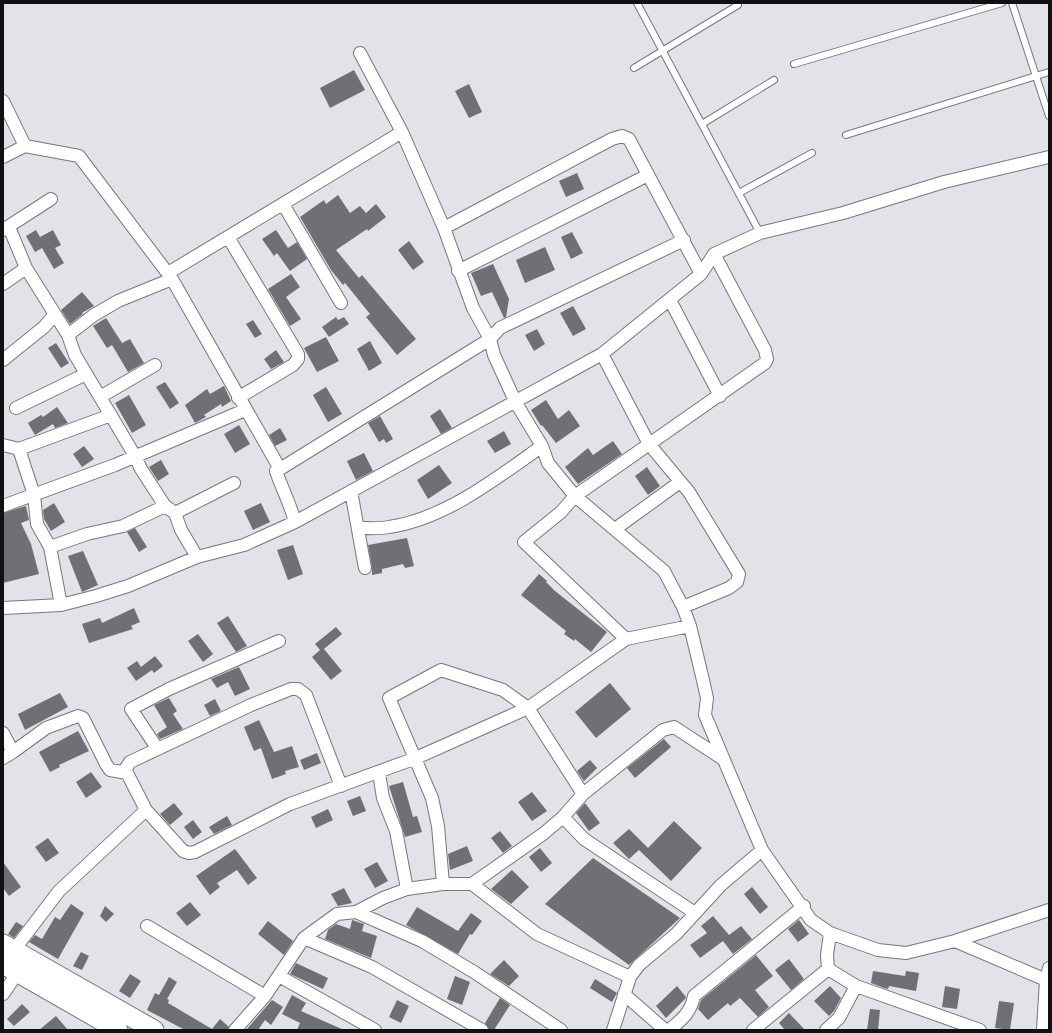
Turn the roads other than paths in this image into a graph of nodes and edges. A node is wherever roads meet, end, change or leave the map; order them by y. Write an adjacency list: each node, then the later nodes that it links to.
1 (637, 3): 5 (lane)
2 (1002, 3): 7 (lane)
3 (1012, 3): 10 (lane)
4 (738, 5): 5 (lane)
5 (663, 52): 8 (lane); 14 (lane)
6 (360, 53): 15 (street)
7 (794, 64)
8 (634, 68)
9 (1049, 72): 10 (lane)
10 (1036, 76): 13 (lane); 16 (lane)
11 (774, 80): 14 (lane)
12 (3, 100): 17 (street)
13 (1049, 116)
14 (702, 124): 22 (lane)
15 (402, 132): 24 (street); 26 (street)
16 (846, 135)
17 (26, 146): 19 (street); 34 (street)
18 (812, 153): 22 (lane)
19 (3, 157)
20 (1049, 158): 27 (street)
21 (648, 174): 26 (street); 29 (street); 32 (street)
22 (739, 193): 27 (lane)
23 (51, 199): 25 (street)
24 (283, 204): 28 (street); 37 (street)
25 (6, 228): 31 (street)
26 (444, 228): 32 (street)
27 (760, 233): 30 (street)
28 (228, 237): 34 (street); 47 (street)
29 (684, 240): 33 (street); 40 (street)
30 (714, 254): 33 (street); 45 (street)
31 (26, 268): 35 (street); 38 (street)
32 (458, 271): 40 (street)
33 (701, 274): 36 (street)
34 (170, 276): 39 (street); 47 (street)
35 (3, 284)
36 (670, 300): 41 (street); 45 (street)
37 (342, 303)
38 (55, 314): 39 (street); 42 (street)
39 (68, 335): 44 (street)
40 (490, 339): 48 (street); 57 (street)
41 (602, 354): 48 (street); 52 (street)
42 (3, 360)
43 (155, 365): 46 (street)
44 (86, 374): 46 (street); 49 (street)
45 (720, 396): 52 (street)
46 (100, 397): 51 (street)
47 (238, 398): 50 (street)
48 (516, 403): 54 (street); 60 (street)
49 (16, 408)
50 (245, 410): 56 (street); 57 (street)
51 (111, 415): 55 (street); 56 (street)
52 (649, 444): 58 (street); 62 (street)
53 (3, 445): 55 (street)
54 (542, 446): 62 (street); 67 (street)
55 (19, 449): 61 (street)
56 (135, 456): 61 (street); 64 (street)
57 (280, 469): 66 (street)
58 (680, 482): 68 (street); 73 (street)
59 (234, 483): 65 (street)
60 (351, 491): 66 (street); 67 (street)
61 (34, 495): 63 (street); 69 (street)
62 (575, 496): 68 (street); 76 (street)
63 (3, 506)
64 (165, 506): 65 (street); 69 (street)
65 (175, 513): 70 (street)
66 (295, 522): 70 (street)
67 (358, 528): 71 (street)
68 (614, 529): 73 (street)
69 (50, 548): 72 (street)
70 (197, 557): 72 (street)
71 (364, 568)
72 (61, 605): 74 (street)
73 (683, 607): 75 (street)
74 (3, 608)
75 (690, 626): 76 (street); 83 (street)
76 (626, 639): 78 (street)
77 (279, 640): 80 (street)
78 (528, 708): 82 (street); 82 (street); 87 (street)
79 (3, 733): 81 (street)
80 (157, 748): 84 (street); 86 (street)
81 (8, 755): 84 (street)
82 (416, 758): 85 (street); 91 (street)
83 (723, 759): 87 (street); 90 (street)
84 (127, 773): 88 (street)
85 (379, 773): 86 (street); 93 (street)
86 (341, 786): 88 (street)
87 (583, 794): 89 (street)
88 (146, 810): 102 (street)
89 (563, 817): 92 (street); 97 (street)
90 (762, 850): 94 (street); 97 (street)
91 (443, 884): 92 (street); 93 (street)
92 (472, 884): 106 (street)
93 (407, 889): 96 (street)
94 (804, 906): 99 (street); 119 (street)
95 (1049, 910): 101 (street)
96 (356, 912): 100 (street); 116 (street)
97 (695, 913): 106 (street)
98 (148, 926): 110 (street)
99 (830, 933): 101 (street); 103 (street)
100 (304, 938): 105 (street); 115 (street)
101 (955, 941): 104 (street)
102 (10, 958): 108 (street); 111 (main road); 112 (main road)
103 (828, 969): 107 (street); 120 (street)
104 (1048, 972): 123 (street)
105 (279, 976): 110 (street); 114 (street)
106 (630, 977): 109 (street)
107 (856, 986): 121 (street); 122 (street)
108 (3, 994)
109 (624, 994): 117 (street); 118 (street)
110 (265, 996): 113 (street)
111 (118, 1030)
112 (154, 1030)
113 (235, 1030)
114 (375, 1030)
115 (482, 1030)
116 (562, 1030)
117 (613, 1030)
118 (665, 1030)
119 (669, 1030)
120 (753, 1030)
121 (826, 1030)
122 (980, 1030)
123 (1043, 1030)

